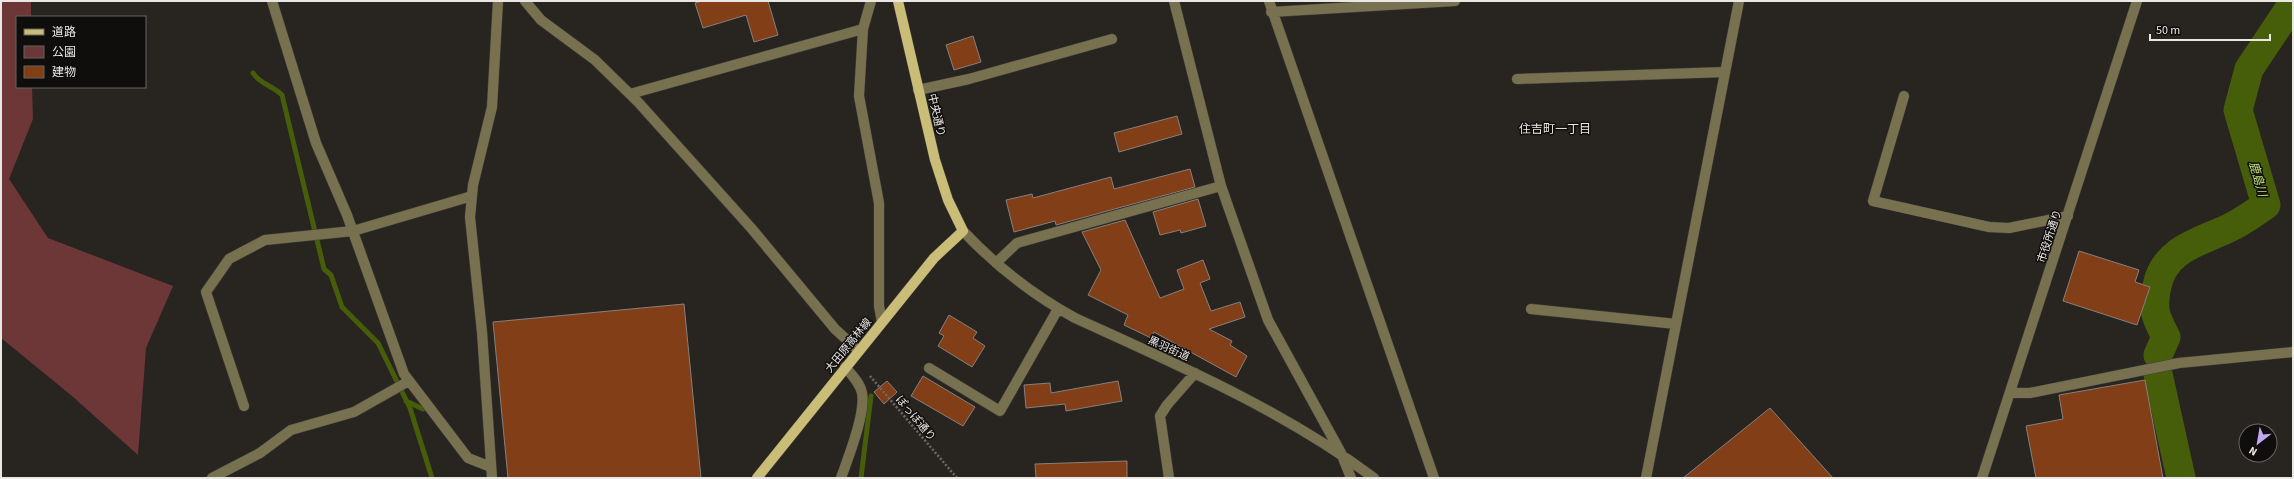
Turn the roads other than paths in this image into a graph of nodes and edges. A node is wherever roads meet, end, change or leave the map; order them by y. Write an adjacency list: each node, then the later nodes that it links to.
1 (272, 1): 22 (street)
2 (498, 1): 20 (street)
3 (525, 1): 17 (street)
4 (871, 1): 12 (street)
5 (898, 1): 16 (main road, 中央通り)
6 (1174, 1): 19 (street)
7 (1269, 1): 11 (street)
8 (1455, 1): 11 (street)
9 (1739, 1): 14 (street)
10 (2137, 1): 21 (street, 市役所通り)
11 (1271, 12): 46 (street)
12 (863, 29): 17 (street); 27 (street)
13 (1112, 39): 16 (street)
14 (1725, 72): 15 (street); 28 (street)
15 (1517, 79)
16 (918, 90): 23 (main road, 中央通り)
17 (630, 94): 29 (street)
18 (1904, 96): 21 (street)
19 (1221, 186): 24 (street); 37 (street)
20 (472, 196): 22 (street); 38 (street)
21 (2068, 216): 35 (street, 市役所通り)
22 (353, 231): 34 (street); 36 (street)
23 (963, 231): 24 (street, 黒羽街道); 27 (main road, 大田原高林線)
24 (996, 263): 25 (street, 黒羽街道)
25 (1058, 309): 32 (street); 33 (street, 黒羽街道)
26 (1531, 309): 28 (street)
27 (882, 322): 29 (main road, 大田原高林線)
28 (1676, 324): 47 (street)
29 (859, 351): 31 (main road, 大田原高林線)
30 (2293, 352): 35 (street)
31 (845, 367): 41 (main road, 大田原高林線); 42 (street)
32 (929, 368)
33 (1195, 373): 37 (street, 黒羽街道); 43 (street)
34 (409, 381): 38 (street); 39 (street)
35 (2010, 393): 48 (street, 市役所通り)
36 (244, 406)
37 (1340, 453): 44 (street); 45 (street, 黒羽街道)
38 (491, 467): 40 (street)
39 (212, 478)
40 (492, 478)
41 (757, 478)
42 (841, 478)
43 (1170, 478)
44 (1351, 478)
45 (1374, 478)
46 (1434, 478)
47 (1646, 478)
48 (1982, 478)

